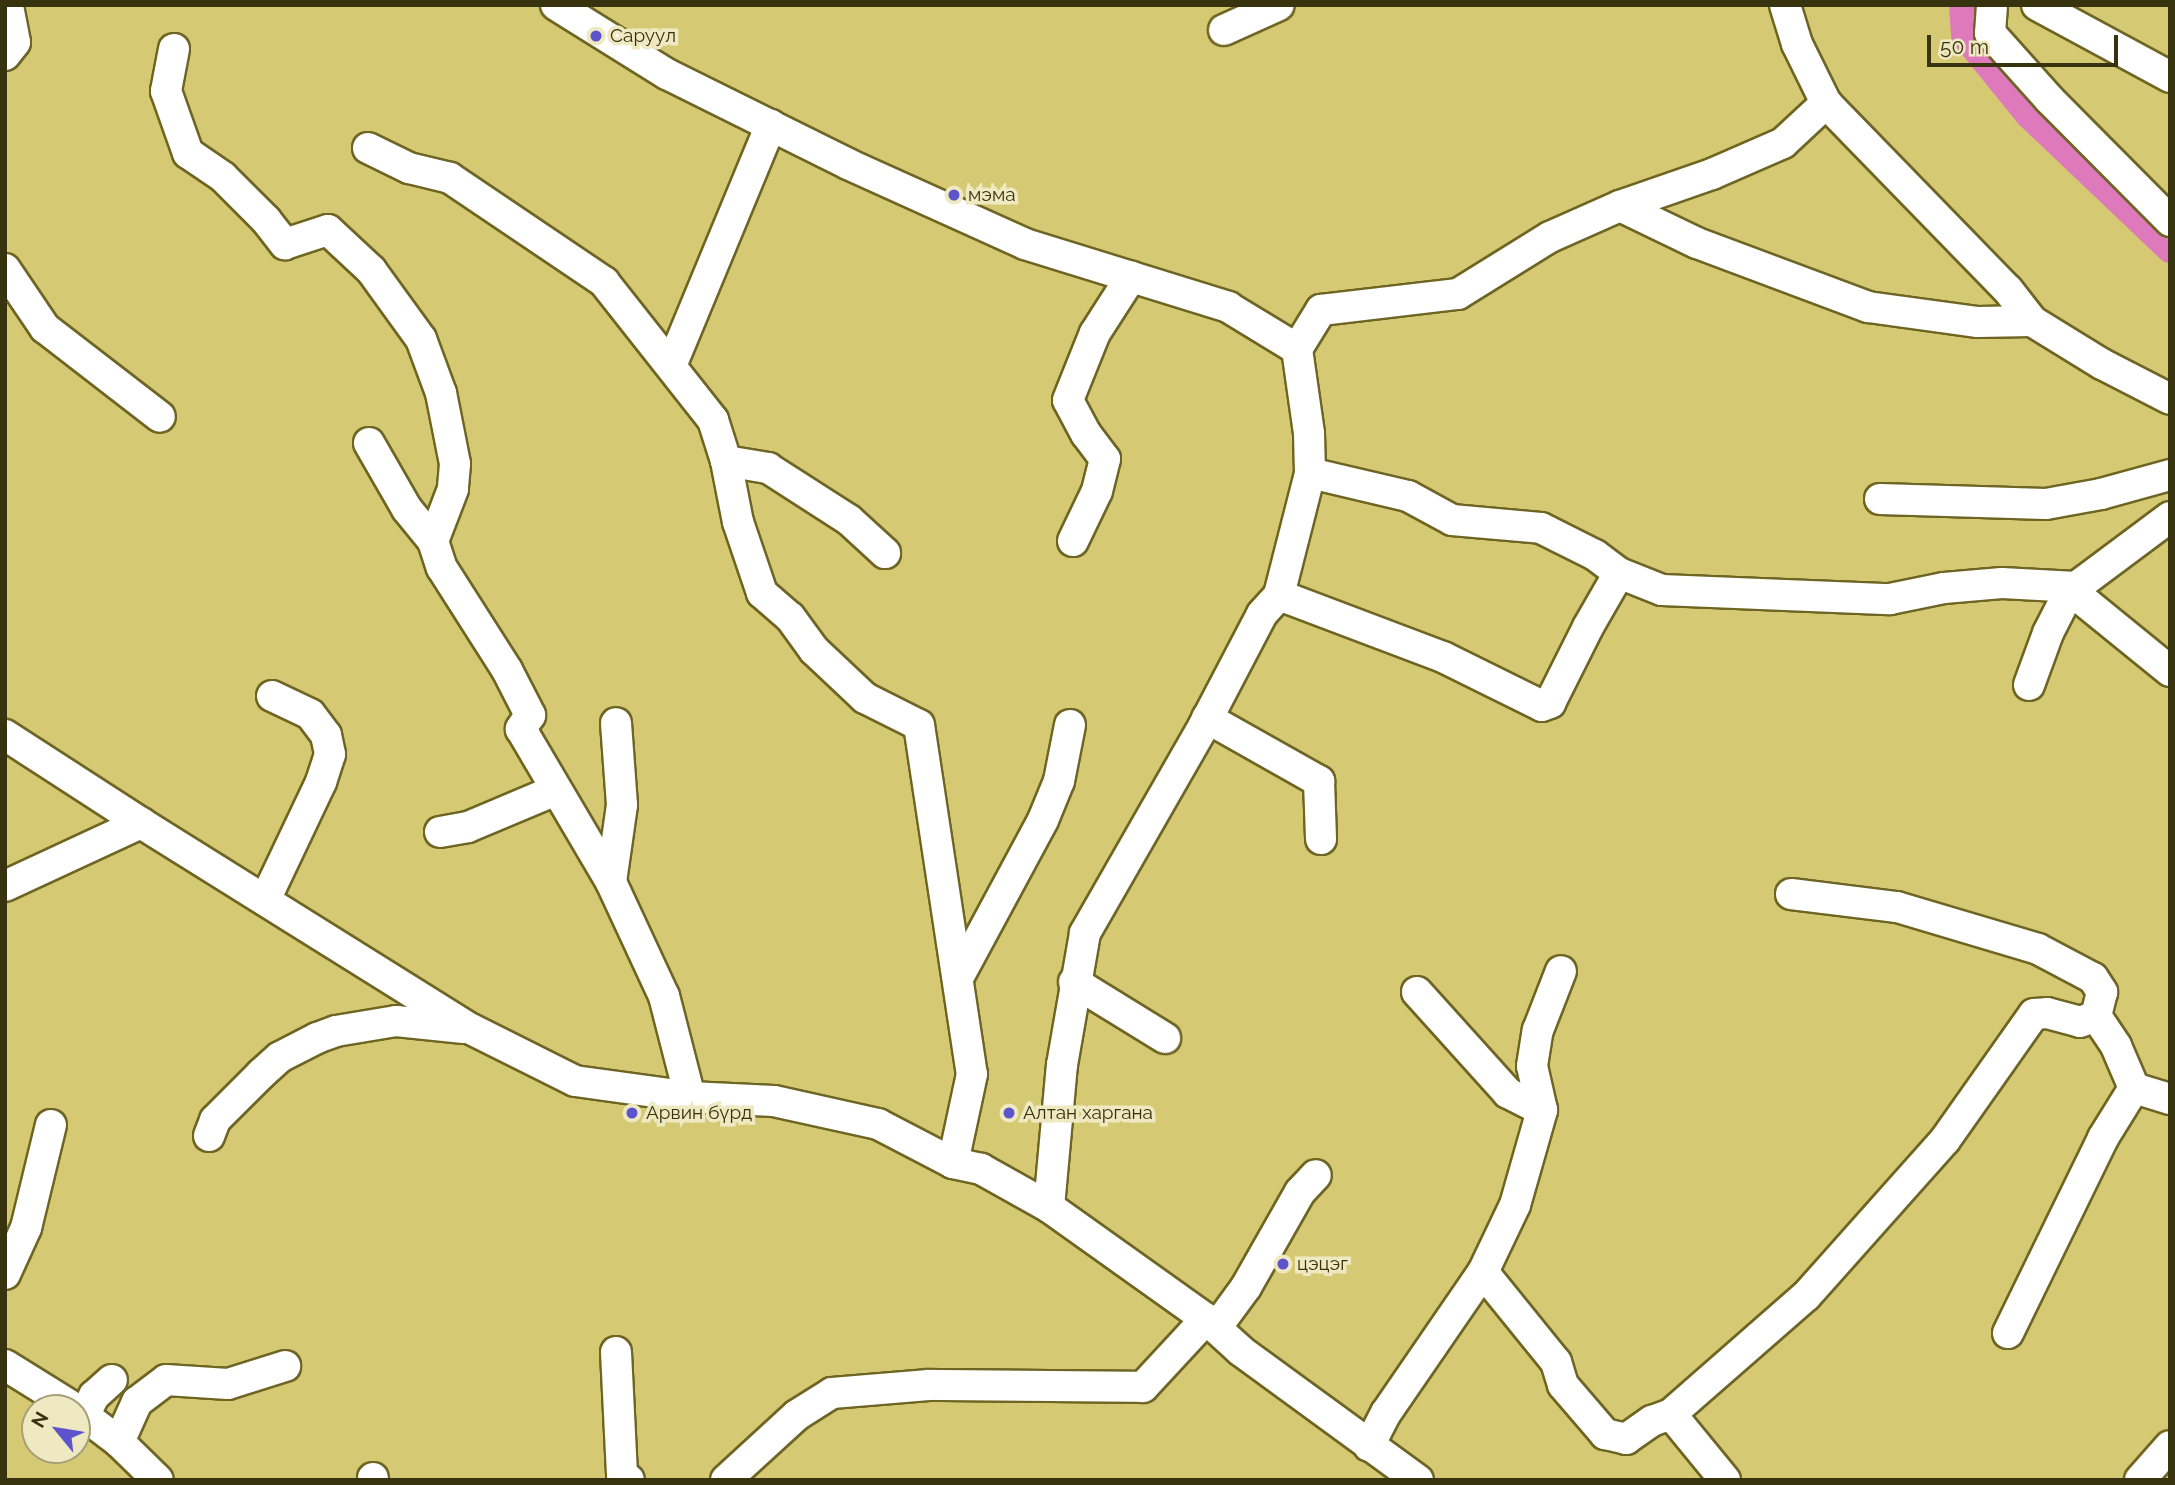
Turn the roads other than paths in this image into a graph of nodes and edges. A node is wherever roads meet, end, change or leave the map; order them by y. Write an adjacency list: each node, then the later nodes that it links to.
1 (8, 5): 9 (street)
2 (556, 5): 12 (street)
3 (1279, 5): 7 (street)
4 (1785, 5): 11 (street)
5 (1992, 5): 15 (street)
6 (2037, 5): 10 (street)
7 (1224, 30)
8 (174, 49): 29 (street)
9 (5, 55)
10 (2170, 77)
11 (1826, 103): 14 (street); 18 (street)
12 (771, 125): 17 (street); 20 (street)
13 (369, 148): 20 (street)
14 (1620, 206): 18 (street); 19 (street)
15 (2170, 221)
16 (5, 269): 22 (street)
17 (1131, 277): 19 (street); 30 (street)
18 (2032, 321): 21 (street)
19 (1297, 349): 25 (street)
20 (671, 366): 24 (street)
21 (2170, 399)
22 (160, 417)
23 (369, 443): 29 (street)
24 (726, 461): 33 (street); 53 (street)
25 (1310, 473): 34 (street); 36 (street)
26 (2170, 475): 27 (street)
27 (1880, 499)
28 (2170, 517): 31 (street)
29 (433, 541): 44 (street)
30 (1073, 541)
31 (2136, 542): 32 (street); 35 (street)
32 (2170, 548)
33 (885, 553)
34 (1619, 573): 35 (street); 36 (street)
35 (2076, 587): 37 (street); 38 (street)
36 (1279, 596): 40 (street)
37 (2170, 671)
38 (2029, 685)
39 (272, 696): 51 (street)
40 (1207, 719): 47 (street); 54 (street)
41 (615, 723): 48 (street)
42 (1070, 725): 53 (street)
43 (8, 735): 45 (street)
44 (556, 790): 46 (street); 48 (street)
45 (141, 823): 49 (street); 51 (street)
46 (440, 832)
47 (1321, 839)
48 (611, 882): 60 (street)
49 (5, 886)
50 (1791, 894): 56 (street)
51 (265, 900): 57 (street)
52 (1561, 971): 62 (street)
53 (958, 978): 65 (street)
54 (1074, 982): 58 (street); 67 (street)
55 (1417, 992): 62 (street)
56 (2096, 1016): 59 (street); 78 (street)
57 (471, 1028): 60 (street); 64 (street)
58 (1165, 1038)
59 (2134, 1088): 61 (street); 71 (street)
60 (690, 1097): 65 (street)
61 (2170, 1099)
62 (1542, 1110): 68 (street)
63 (51, 1125): 69 (street)
64 (209, 1136)
65 (953, 1163): 67 (street)
66 (1316, 1175): 70 (street)
67 (1049, 1207): 70 (street)
68 (1483, 1272): 78 (street); 81 (street)
69 (5, 1274)
70 (1211, 1323): 81 (street); 85 (street)
71 (2008, 1333)
72 (616, 1352): 84 (street)
73 (5, 1365): 76 (street)
74 (285, 1366): 80 (street)
75 (112, 1380): 77 (street)
76 (52, 1394)
77 (91, 1399)
78 (1671, 1414): 87 (street)
79 (91, 1420): 80 (street)
80 (119, 1442): 83 (street)
81 (1369, 1446): 86 (street)
82 (2170, 1446): 88 (street)
83 (158, 1480)
84 (629, 1480)
85 (726, 1480)
86 (1419, 1480)
87 (1725, 1480)
88 (2140, 1480)

